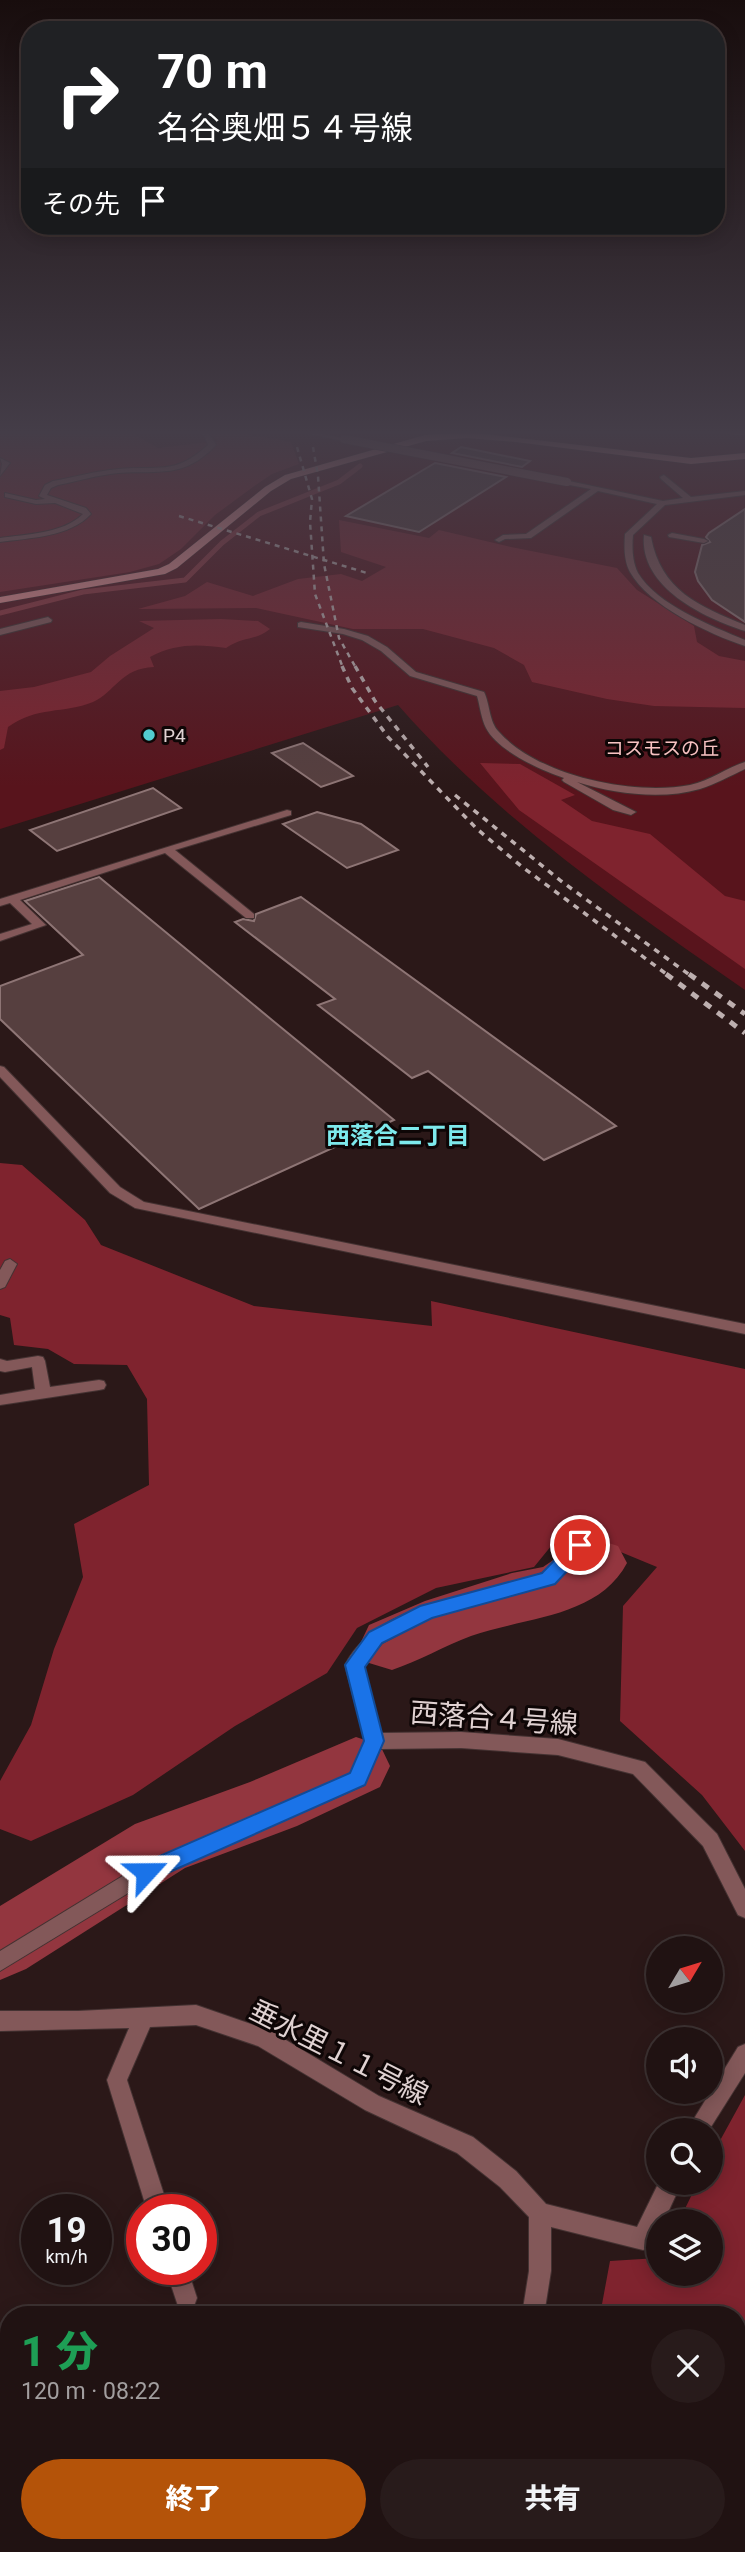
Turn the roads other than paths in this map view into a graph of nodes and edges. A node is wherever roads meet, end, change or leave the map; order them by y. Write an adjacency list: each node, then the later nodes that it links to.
1 (196, 548): 4 (main road)
2 (628, 548): 9 (street)
3 (647, 548): 7 (street)
4 (0, 600)
5 (48, 620): 8 (street)
6 (301, 625): 11 (street)
7 (745, 628)
8 (0, 632)
9 (745, 643)
10 (745, 765): 11 (street)
11 (551, 769): 12 (street)
12 (631, 812)
13 (287, 813): 14 (street)
14 (167, 849): 15 (street); 16 (street)
15 (6, 901): 17 (street)
16 (250, 916)
17 (0, 939)
18 (0, 1070): 21 (street)
19 (10, 1264): 20 (street)
20 (0, 1284)
21 (745, 1329)
22 (0, 1364): 24 (street)
23 (99, 1385): 24 (street)
24 (43, 1393): 25 (street)
25 (0, 1400)
26 (580, 1545): 27 (street)
27 (374, 1741): 28 (street, 西落合４号線); 29 (street)
28 (745, 1909)
29 (0, 1962)
30 (144, 2018): 31 (street, 垂水里１１号線); 34 (street); 36 (street, 垂水里１１号線)
31 (0, 2021)
32 (745, 2054): 33 (street)
33 (705, 2118)
34 (153, 2194)
35 (665, 2195): 36 (street)
36 (540, 2213): 39 (street)
37 (182, 2285): 38 (street)
38 (186, 2298)
39 (534, 2306)

